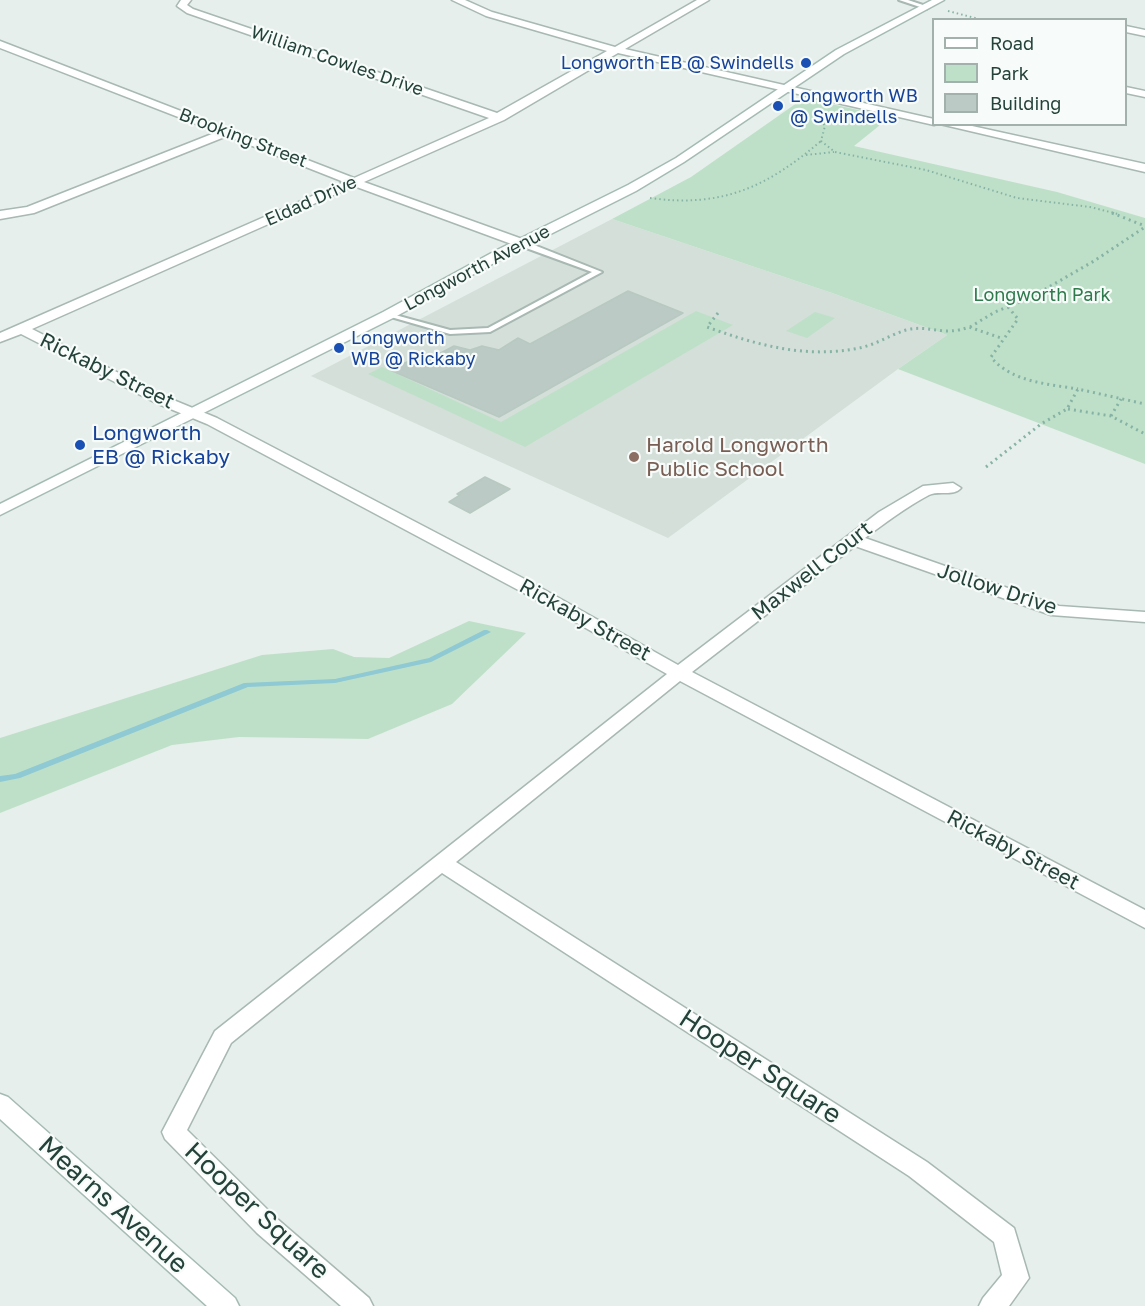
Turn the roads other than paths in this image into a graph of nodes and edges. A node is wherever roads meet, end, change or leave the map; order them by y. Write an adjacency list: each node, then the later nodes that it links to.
1 (186, 0): 14 (street, William Cowles Drive)
2 (457, 0): 10 (street)
3 (704, 0): 10 (street, Eldad Drive)
4 (902, 0): 6 (lane)
5 (939, 0): 6 (street, Longworth Avenue)
6 (926, 7): 11 (street, Longworth Avenue)
7 (1127, 29): 8 (street)
8 (1145, 33)
9 (0, 44): 17 (street, Brooking Street)
10 (616, 50): 11 (street); 14 (street, Eldad Drive)
11 (784, 90): 15 (street); 21 (street, Longworth Avenue)
12 (1127, 90): 13 (street)
13 (1145, 94)
14 (500, 118): 19 (street, Eldad Drive)
15 (932, 122)
16 (965, 126): 18 (street)
17 (228, 132): 19 (street, Brooking Street); 20 (street)
18 (1145, 168)
19 (354, 182): 21 (street, Brooking Street); 23 (street, Eldad Drive)
20 (0, 215)
21 (520, 243): 22 (street, Longworth Avenue); 22 (lane)
22 (388, 315): 25 (street, Longworth Avenue)
23 (22, 329): 24 (street, Eldad Drive); 25 (street, Rickaby Street)
24 (0, 338)
25 (195, 412): 27 (street, Longworth Avenue); 30 (street, Rickaby Street)
26 (953, 488): 28 (street, Maxwell Court)
27 (0, 510)
28 (854, 540): 29 (street, Jollow Drive); 30 (street, Maxwell Court)
29 (1145, 617)
30 (679, 673): 31 (street, Hooper Square); 32 (street, Rickaby Street)
31 (442, 863): 35 (street, Hooper Square); 36 (street, Hooper Square)
32 (1145, 920)
33 (0, 1104): 34 (street, Mearns Avenue)
34 (226, 1306)
35 (360, 1306)
36 (993, 1306)

